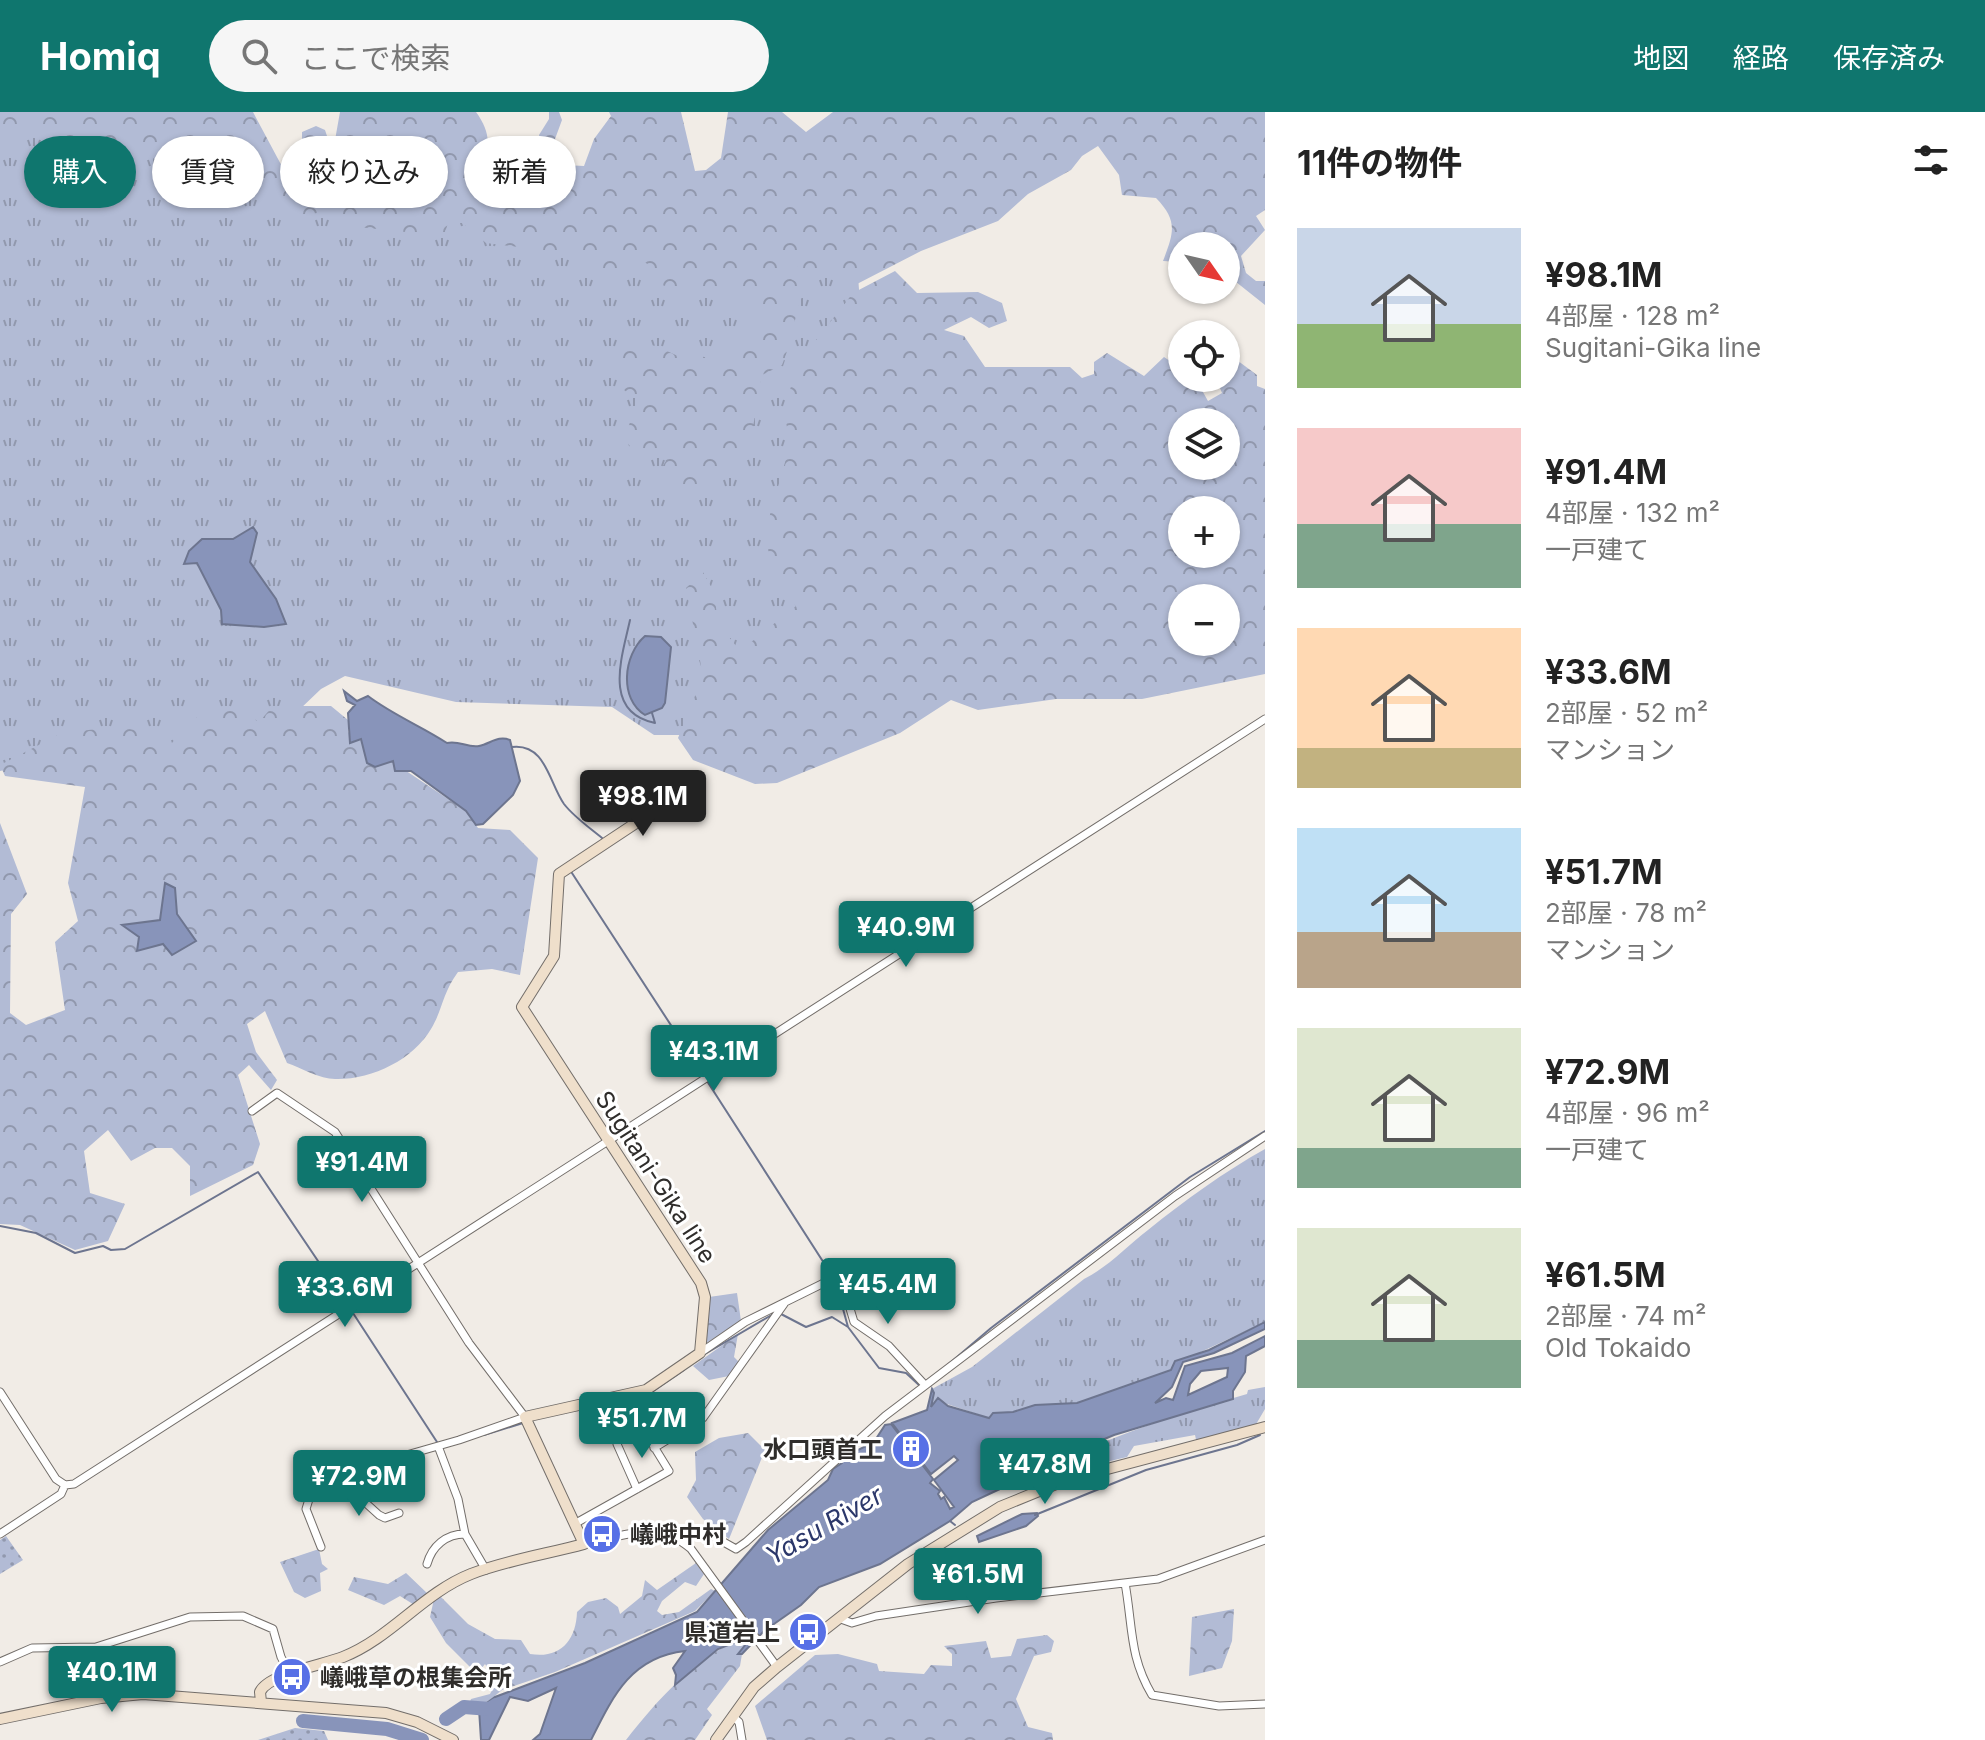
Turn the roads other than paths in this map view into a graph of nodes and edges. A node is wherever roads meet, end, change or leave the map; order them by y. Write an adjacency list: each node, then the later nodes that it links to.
1 (1265, 719): 5 (street)
2 (649, 783): 5 (main road, Sugitani-Gika line)
3 (252, 1111): 6 (street)
4 (1265, 1136): 9 (street)
5 (609, 1141): 6 (street); 8 (main road, Sugitani-Gika line)
6 (418, 1263): 12 (street); 18 (street)
7 (786, 1301): 8 (street); 9 (street); 16 (street)
8 (700, 1353): 11 (main road)
9 (925, 1385): 25 (street)
10 (0, 1392): 18 (street)
11 (623, 1396): 12 (main road); 16 (street)
12 (525, 1417): 15 (street); 21 (main road)
13 (1265, 1427): 31 (main road)
14 (617, 1444): 19 (street)
15 (438, 1446): 17 (street); 23 (street)
16 (654, 1448): 19 (street)
17 (341, 1473): 20 (street); 27 (street)
18 (65, 1485): 22 (street)
19 (637, 1489): 21 (street)
20 (399, 1513)
21 (576, 1523): 26 (main road)
22 (0, 1534)
23 (465, 1534): 28 (street); 29 (street)
24 (1265, 1540): 30 (street)
25 (682, 1541): 26 (street); 33 (street)
26 (584, 1544): 29 (main road)
27 (321, 1547)
28 (427, 1564)
29 (486, 1570): 34 (main road)
30 (1125, 1583): 31 (street); 36 (street)
31 (838, 1618): 33 (main road)
32 (0, 1662): 34 (street)
33 (777, 1667): 37 (main road)
34 (290, 1674): 35 (main road)
35 (261, 1702): 38 (main road); 39 (main road)
36 (1265, 1704)
37 (732, 1716): 40 (main road); 41 (street)
38 (0, 1719)
39 (453, 1740)
40 (716, 1740)
41 (742, 1740)

